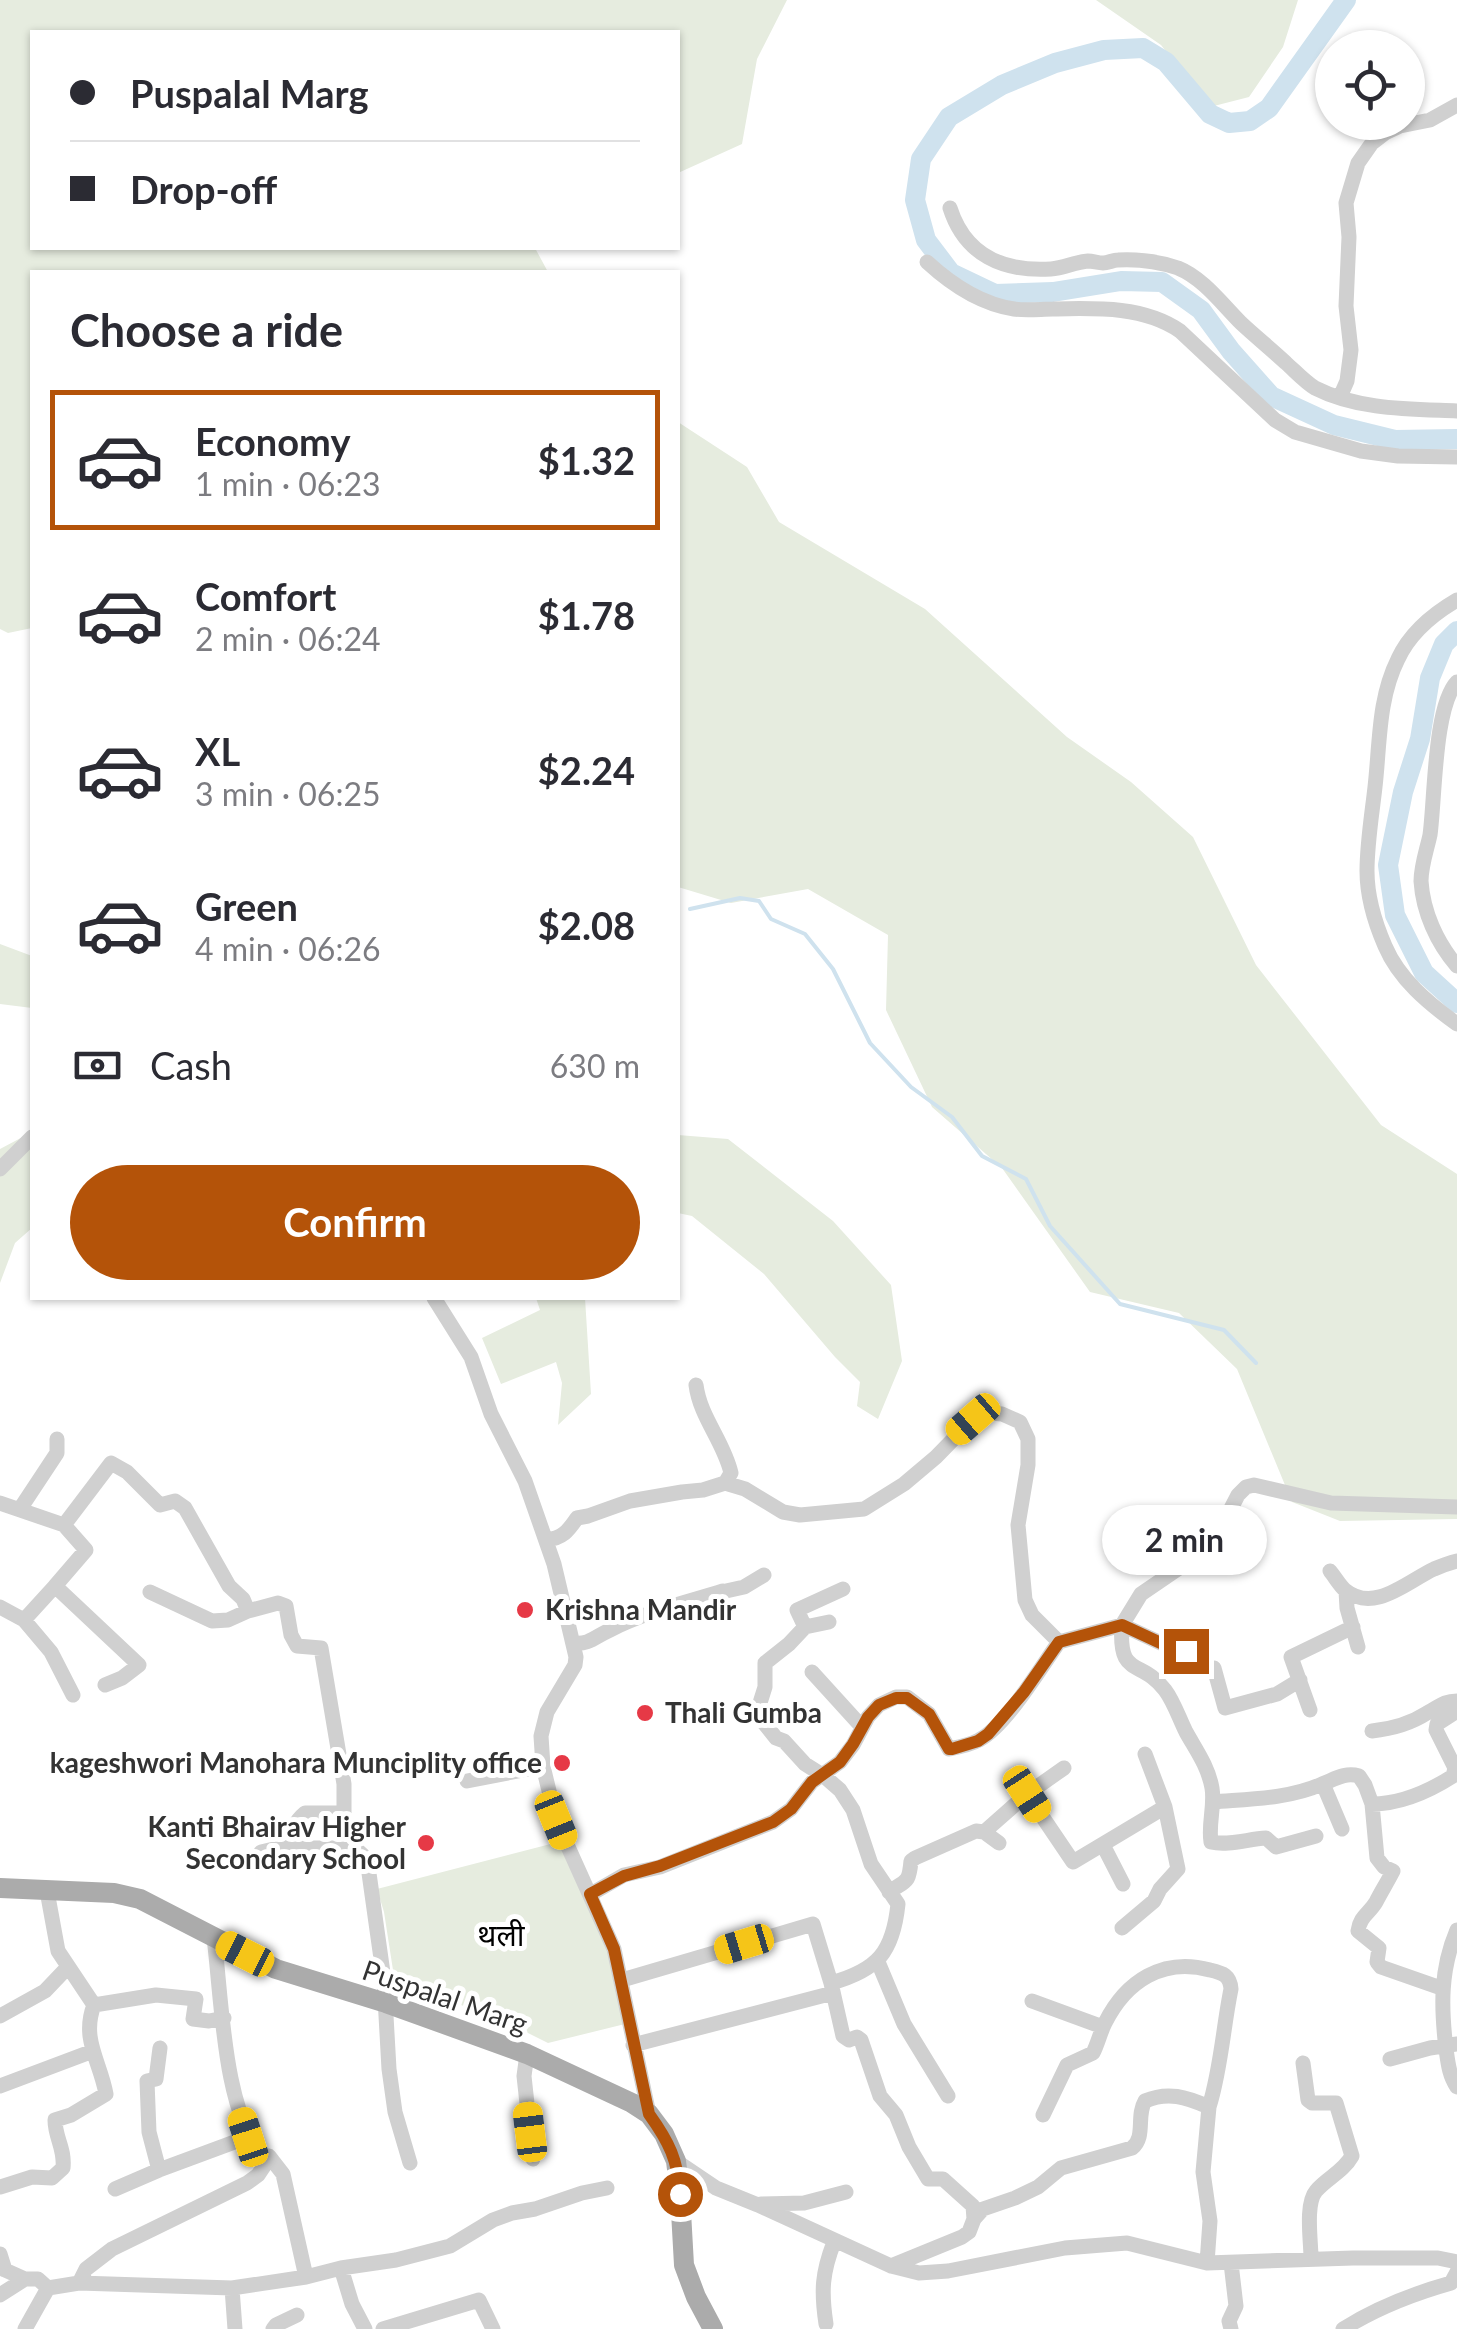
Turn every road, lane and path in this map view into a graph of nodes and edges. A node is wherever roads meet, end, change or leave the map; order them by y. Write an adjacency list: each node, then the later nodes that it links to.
1 (1457, 105): 4 (street)
2 (950, 208): 4 (street)
3 (927, 262): 6 (street)
4 (1340, 397): 5 (street)
5 (1457, 411)
6 (1457, 457)
7 (1457, 600): 10 (street)
8 (1457, 682): 9 (street)
9 (1457, 966)
10 (1457, 1024)
11 (30, 1139): 12 (street)
12 (0, 1169)
13 (435, 1300): 21 (street)
14 (696, 1385): 16 (street)
15 (57, 1439): 19 (street)
16 (725, 1483): 21 (street); 36 (street)
17 (0, 1503): 19 (street)
18 (1457, 1507): 33 (street)
19 (20, 1509): 20 (street)
20 (64, 1525): 25 (street); 30 (street)
21 (546, 1540): 37 (street)
22 (1457, 1561): 27 (street)
23 (1330, 1572): 27 (street)
24 (764, 1574): 37 (street)
25 (55, 1586): 31 (street); 43 (street)
26 (842, 1589): 34 (street)
27 (1346, 1591): 35 (street)
28 (150, 1592): 30 (street)
29 (0, 1606): 31 (street)
30 (248, 1611): 63 (street)
31 (24, 1620): 44 (street)
32 (829, 1622): 34 (street)
33 (1122, 1625): 36 (street); 39 (street); 57 (street)
34 (805, 1627): 53 (street)
35 (1353, 1627): 38 (street); 42 (street)
36 (1059, 1642): 48 (street)
37 (574, 1643): 51 (street)
38 (1358, 1647)
39 (1186, 1651)
40 (1214, 1668): 42 (street)
41 (812, 1672): 48 (street)
42 (1300, 1680): 46 (street)
43 (106, 1685)
44 (74, 1696)
45 (1457, 1701): 49 (street)
46 (1310, 1710)
47 (1457, 1711): 58 (street)
48 (862, 1727): 53 (street)
49 (1372, 1731)
50 (1145, 1754): 59 (street)
51 (543, 1766): 54 (street); 71 (street)
52 (1064, 1768): 56 (street)
53 (824, 1776): 70 (street); 71 (street)
54 (467, 1781)
55 (1323, 1784): 57 (street); 58 (street); 60 (street)
56 (1027, 1794): 61 (street); 65 (street)
57 (1213, 1802): 62 (street)
58 (1372, 1804): 79 (street)
59 (1165, 1806): 65 (street); 72 (street)
60 (1342, 1829)
61 (984, 1832): 64 (street); 70 (street)
62 (1316, 1836)
63 (290, 1837): 66 (street); 81 (street)
64 (1000, 1843)
65 (1104, 1845): 67 (street)
66 (261, 1852)
67 (1123, 1884)
68 (0, 1888): 69 (main road, Puspalal Marg)
69 (46, 1891): 74 (main road, Puspalal Marg); 82 (street)
70 (889, 1892): 75 (street)
71 (590, 1894): 77 (street)
72 (1122, 1928)
73 (1457, 1930): 79 (street)
74 (214, 1938): 81 (main road, Puspalal Marg); 84 (street)
75 (878, 1962): 78 (street); 95 (street)
76 (66, 1970): 83 (street)
77 (622, 1980): 78 (street); 86 (street)
78 (832, 1988): 86 (street); 110 (street)
79 (1441, 1988): 87 (street)
80 (1032, 2001): 85 (street)
81 (386, 2003): 90 (main road, Puspalal Marg); 103 (street)
82 (94, 2005): 84 (street); 89 (street)
83 (0, 2016)
84 (224, 2018): 99 (street)
85 (1103, 2026): 96 (street); 98 (street)
86 (633, 2044): 97 (street)
87 (1451, 2045): 91 (street); 94 (street)
88 (160, 2048): 104 (street)
89 (93, 2051): 93 (street); 105 (street)
90 (527, 2054): 97 (main road, Puspalal Marg); 101 (street)
91 (1390, 2059)
92 (1304, 2063): 113 (street)
93 (0, 2086)
94 (1457, 2087)
95 (948, 2096)
96 (1208, 2107): 110 (street); 115 (street)
97 (649, 2114): 102 (main road)
98 (1043, 2115)
99 (248, 2137): 100 (street); 104 (street)
100 (263, 2158): 119 (street); 121 (street)
101 (533, 2160)
102 (676, 2161): 109 (street); 128 (main road)
103 (410, 2163)
104 (159, 2170): 107 (street)
105 (0, 2188)
106 (607, 2188): 118 (street)
107 (115, 2189)
108 (846, 2192): 109 (street)
109 (758, 2204): 111 (street)
110 (974, 2219): 117 (street)
111 (834, 2242): 117 (street); 127 (street)
112 (0, 2254): 120 (street)
113 (1311, 2258): 114 (street); 116 (street)
114 (1457, 2262)
115 (1207, 2263): 116 (street); 117 (street)
116 (1232, 2263): 135 (street)
117 (891, 2266)
118 (342, 2268): 119 (street); 132 (street)
119 (306, 2277): 124 (street)
120 (25, 2279): 123 (street); 125 (street)
121 (79, 2283): 123 (street); 124 (street)
122 (1455, 2283): 136 (street)
123 (48, 2288): 129 (street)
124 (232, 2288): 130 (street)
125 (0, 2294)
126 (298, 2315): 131 (street)
127 (826, 2324)
128 (708, 2327)
129 (25, 2329)
130 (235, 2329)
131 (272, 2329)
132 (365, 2329)
133 (383, 2329): 134 (street)
134 (492, 2329)
135 (1231, 2329)
136 (1343, 2329)

